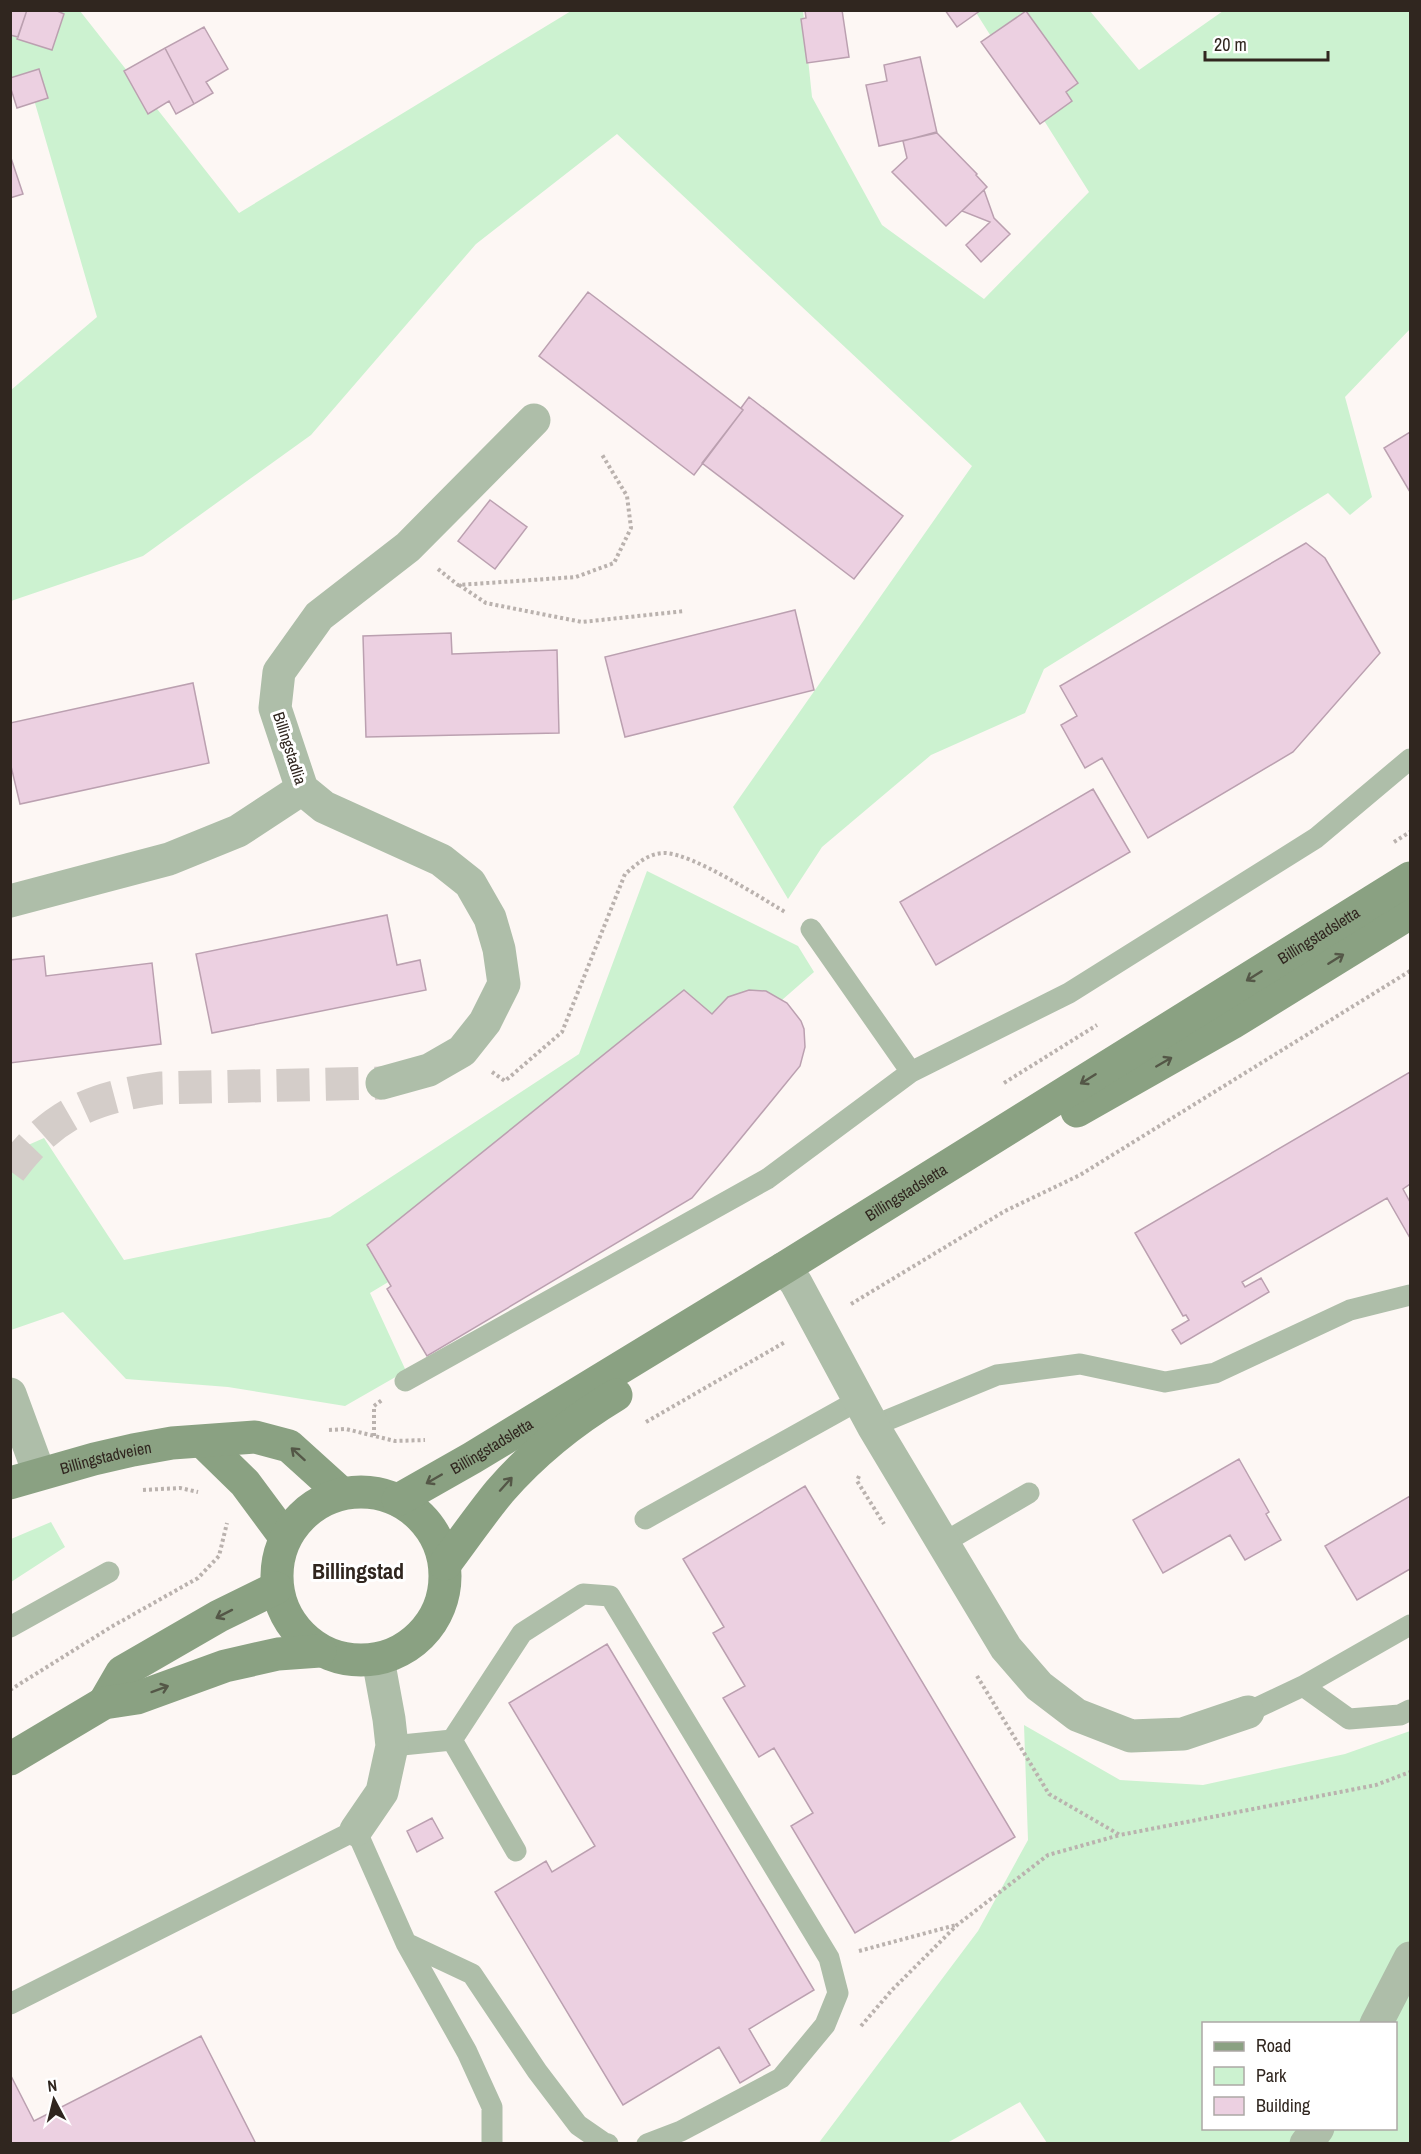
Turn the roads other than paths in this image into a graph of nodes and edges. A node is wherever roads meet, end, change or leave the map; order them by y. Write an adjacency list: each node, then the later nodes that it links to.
1 (534, 420): 3 (street, Billingstadlia)
2 (1410, 759): 8 (lane)
3 (302, 789): 5 (street); 9 (street, Billingstadlia)
4 (1410, 878): 10 (main road, Billingstadsletta, one-way to 10)
5 (10, 901)
6 (1410, 913): 10 (main road, Billingstadsletta, one-way to 6)
7 (812, 929): 8 (lane)
8 (911, 1072): 12 (lane)
9 (382, 1083)
10 (790, 1276): 14 (street); 19 (main road, Billingstadsletta, one-way to 19); 23 (main road, Billingstadsletta, one-way to 10)
11 (1410, 1295): 14 (lane)
12 (405, 1381)
13 (10, 1394): 16 (street)
14 (866, 1413): 20 (lane); 22 (street)
15 (203, 1442): 16 (main road, Billingstadveien); 17 (main road, Billingstadveien, one-way to 15); 21 (main road)
16 (25, 1478)
17 (341, 1493): 19 (main road); 21 (main road)
18 (1029, 1493): 22 (lane)
19 (398, 1500): 23 (main road)
20 (645, 1519)
21 (285, 1537): 25 (main road)
22 (943, 1543): 33 (street)
23 (445, 1564): 29 (main road)
24 (109, 1572): 27 (lane)
25 (276, 1588): 28 (main road); 31 (main road, one-way to 31)
26 (1410, 1625): 30 (lane)
27 (10, 1627)
28 (320, 1651): 29 (main road); 31 (main road, one-way to 28)
29 (378, 1659): 35 (street)
30 (1303, 1686): 32 (lane); 33 (lane)
31 (104, 1703): 36 (main road)
32 (1410, 1710)
33 (1248, 1712)
34 (452, 1740): 35 (lane); 38 (lane); 46 (lane)
35 (392, 1746): 37 (street)
36 (10, 1760)
37 (356, 1830): 39 (lane); 41 (lane)
38 (516, 1851)
39 (406, 1943): 44 (lane); 45 (lane)
40 (1410, 1958): 42 (street)
41 (10, 2004)
42 (1377, 2022)
43 (1316, 2130): 47 (street)
44 (492, 2144)
45 (608, 2144)
46 (646, 2144)
47 (1306, 2144)

